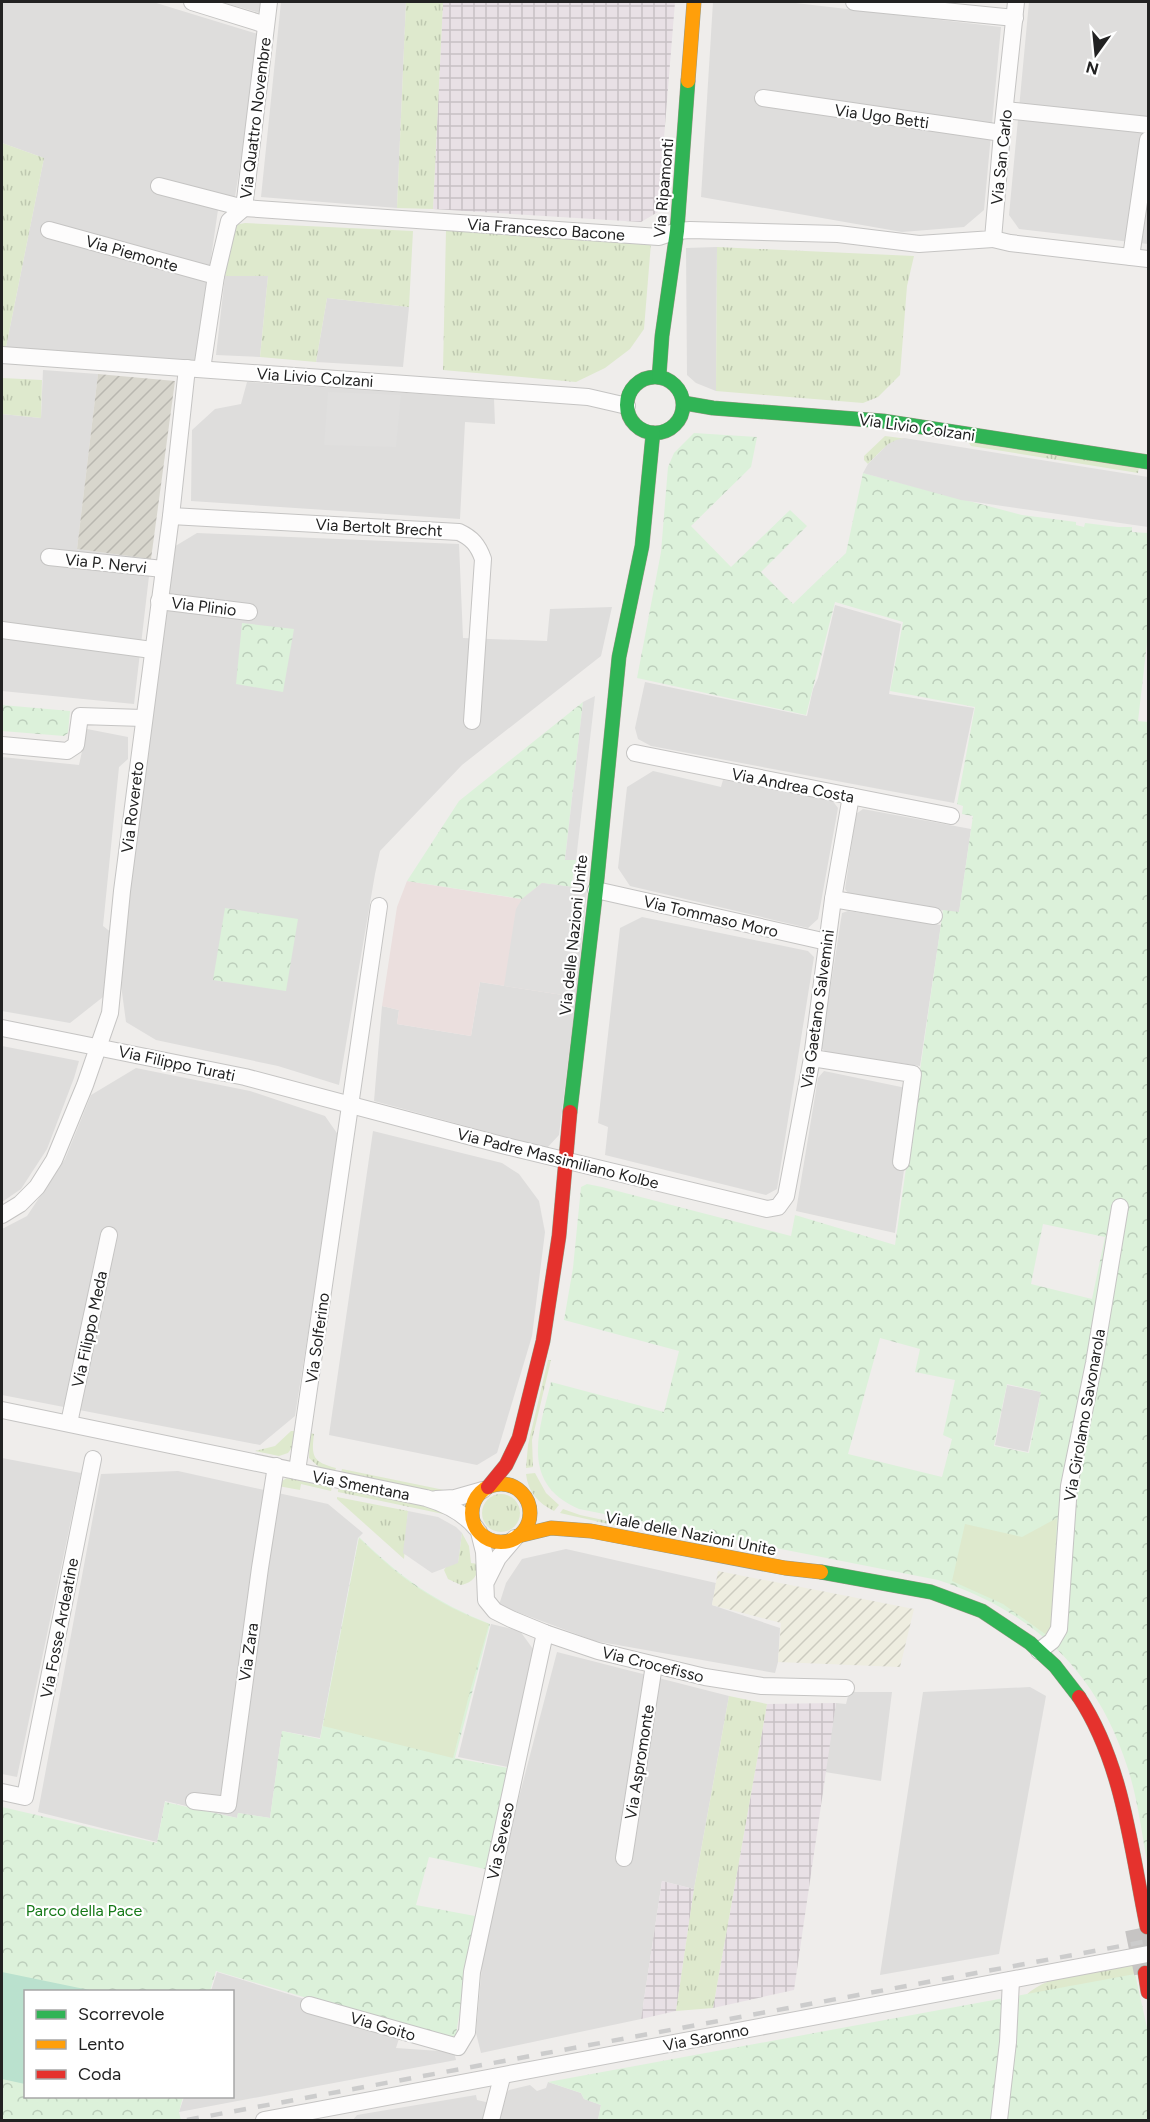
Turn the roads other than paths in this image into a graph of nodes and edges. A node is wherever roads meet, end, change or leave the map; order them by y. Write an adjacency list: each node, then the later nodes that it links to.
1 (192, 2): 6 (street)
2 (269, 2): 6 (street, Via Quattro Novembre)
3 (694, 2): 15 (street, Via Ripamonti)
4 (854, 2): 5 (street)
5 (1016, 10): 8 (street, Via San Carlo)
6 (266, 25): 13 (street, Via Quattro Novembre)
7 (763, 98): 10 (street, Via Ugo Betti)
8 (1005, 110): 9 (street); 10 (street, Via San Carlo)
9 (1149, 124)
10 (1002, 133): 16 (street, Via San Carlo)
11 (1149, 140): 17 (street)
12 (159, 186): 13 (street, Via Francesco Bacone)
13 (244, 208): 15 (street, Via Francesco Bacone); 19 (street, Via Quattro Novembre)
14 (49, 230): 19 (street, Via Piemonte)
15 (677, 231): 16 (street, Via Francesco Bacone); 22 (street, Via Ripamonti)
16 (993, 239): 17 (street)
17 (1131, 257): 18 (street)
18 (1149, 259)
19 (216, 276): 21 (street, Via Quattro Novembre)
20 (2, 355): 21 (street, Via Livio Colzani)
21 (195, 369): 24 (street, Via Livio Colzani); 27 (street, Via Rovereto)
22 (659, 377): 23 (street); 24 (street)
23 (684, 403): 25 (street); 26 (street, Via Livio Colzani)
24 (627, 406): 25 (street)
25 (653, 433): 40 (street, Via delle Nazioni Unite)
26 (1149, 462)
27 (171, 516): 29 (street, Via Rovereto); 35 (street, Via Bertolt Brecht)
28 (49, 557): 29 (street, Via P. Nervi)
29 (163, 569): 30 (street, Via Rovereto)
30 (159, 601): 31 (street, Via Plinio); 33 (street, Via Rovereto)
31 (249, 612)
32 (2, 630): 33 (street)
33 (152, 650): 34 (street, Via Rovereto)
34 (143, 718): 36 (street); 46 (street, Via Rovereto)
35 (472, 721)
36 (2, 745)
37 (635, 753): 38 (street, Via Andrea Costa)
38 (851, 796): 39 (street, Via Andrea Costa); 41 (street, Via Gaetano Salvemini)
39 (951, 816)
40 (596, 890): 44 (street, Via Tommaso Moro); 49 (street, Via delle Nazioni Unite)
41 (833, 900): 43 (street); 44 (street, Via Gaetano Salvemini)
42 (380, 906): 48 (street, Via Solferino)
43 (934, 916)
44 (827, 942): 47 (street, Via Gaetano Salvemini)
45 (2, 1028): 46 (street, Via Filippo Turati)
46 (98, 1046): 48 (street, Via Filippo Turati); 53 (street, Via Rovereto)
47 (812, 1058): 50 (street); 52 (street, Via Gaetano Salvemini)
48 (350, 1106): 49 (street, Via Padre Massimiliano Kolbe); 60 (street, Via Solferino)
49 (565, 1161): 52 (street, Via Padre Massimiliano Kolbe); 57 (street, Via delle Nazioni Unite)
50 (901, 1162)
51 (1120, 1207): 70 (street, Via Girolamo Savonarola)
52 (766, 1209)
53 (2, 1215)
54 (109, 1235): 56 (street, Via Filippo Meda)
55 (2, 1410): 56 (street)
56 (69, 1423): 59 (street)
57 (519, 1438): 61 (street); 62 (street)
58 (93, 1459): 73 (street, Via Fosse Ardeatine)
59 (276, 1466): 60 (street); 74 (street, Via Zara)
60 (297, 1472): 63 (street, Via Smentana)
61 (521, 1484): 62 (street); 65 (street, Viale delle Nazioni Unite); 66 (street)
62 (486, 1488): 63 (street, Via Smentana); 64 (street)
63 (426, 1498): 64 (street, Via Smentana)
64 (478, 1530): 66 (street); 68 (street, Via Crocefisso)
65 (591, 1531): 66 (street, Viale delle Nazioni Unite); 67 (street, Viale delle Nazioni Unite)
66 (516, 1537): 68 (street)
67 (785, 1568): 70 (street, Viale delle Nazioni Unite); 70 (street, Viale delle Nazioni Unite)
68 (484, 1586): 69 (street, Via Crocefisso)
69 (545, 1633): 71 (street, Via Crocefisso); 81 (street, Via Seveso)
70 (1039, 1651)
71 (654, 1665): 72 (street, Via Crocefisso); 75 (street, Via Aspromonte)
72 (846, 1688)
73 (2, 1792)
74 (194, 1801)
75 (624, 1858)
76 (1149, 1954): 78 (street, Via Saronno)
77 (1145, 1973): 79 (street)
78 (1011, 1980): 82 (street, Via Saronno); 87 (street)
79 (1149, 1992)
80 (309, 2004): 81 (street, Via Goito)
81 (458, 2047)
82 (502, 2077): 83 (street, Via Saronno); 86 (street)
83 (352, 2104): 84 (street, Via Saronno); 85 (street)
84 (264, 2121)
85 (348, 2121)
86 (491, 2121)
87 (999, 2121)

